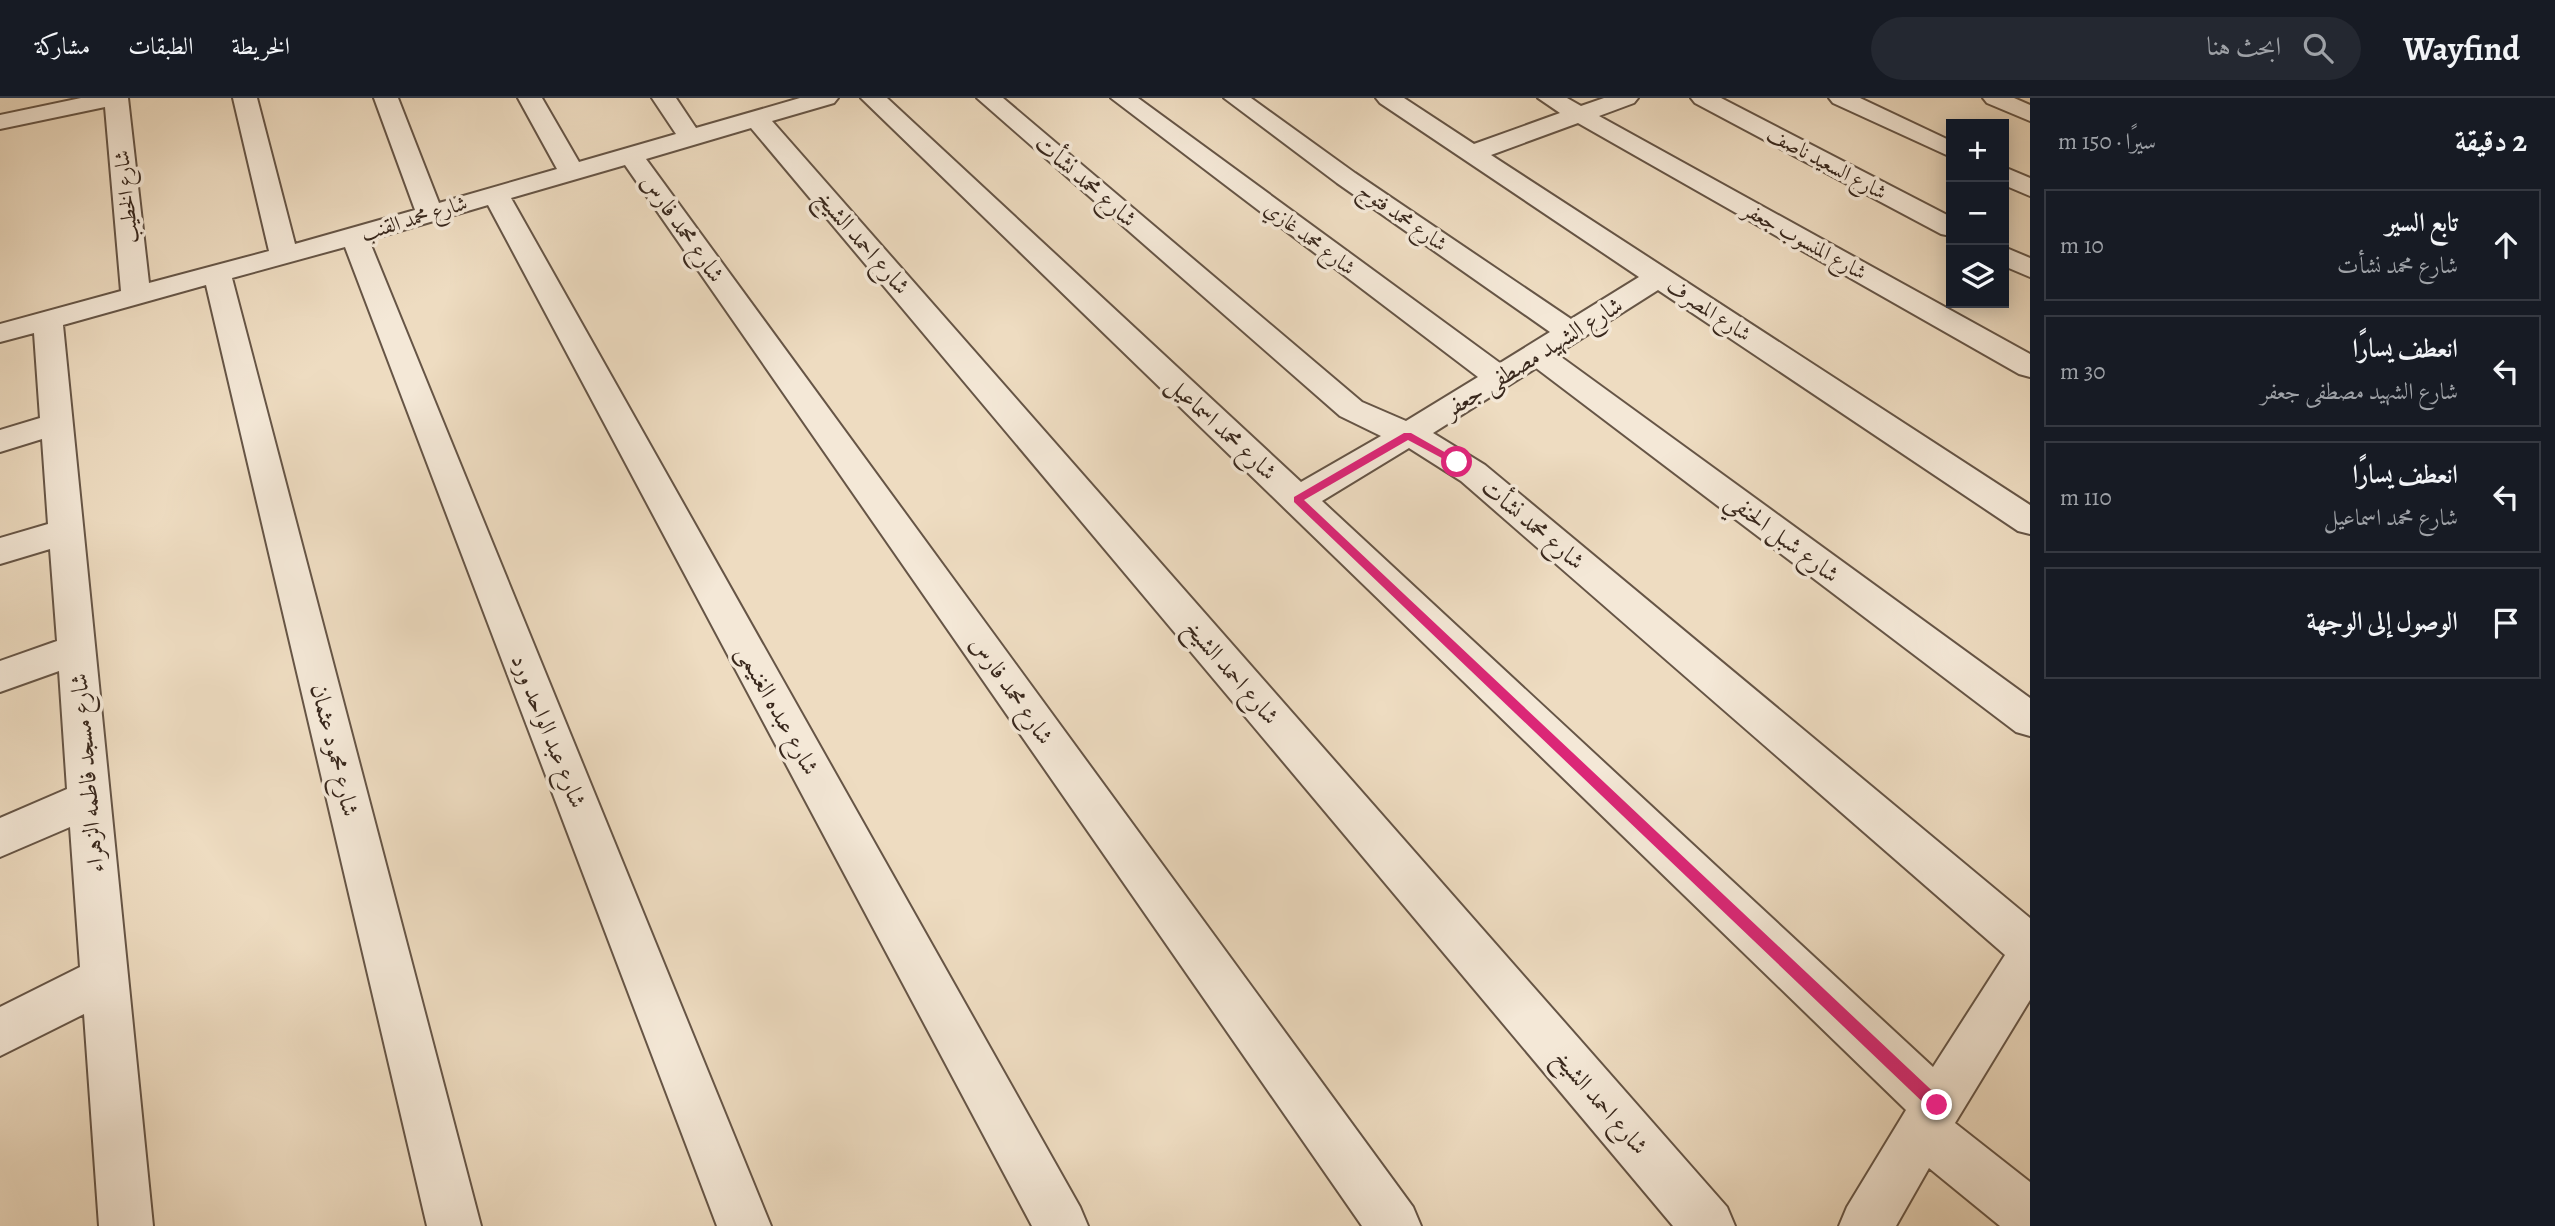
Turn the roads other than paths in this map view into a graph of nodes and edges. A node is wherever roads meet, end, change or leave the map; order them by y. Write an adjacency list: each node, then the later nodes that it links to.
1 (116, 98): 20 (street); 37 (street, شارع الخطيب)
2 (246, 98): 32 (street)
3 (386, 98): 29 (street)
4 (530, 98): 25 (street)
5 (664, 98): 21 (street)
6 (873, 98): 47 (street, شارع محمد اسماعيل)
7 (989, 98): 45 (street, شارع محمد نشأت)
8 (1123, 98): 43 (street, شارع محمد غازي)
9 (1236, 98): 40 (street, شارع محمد فتوح)
10 (1388, 98): 24 (street, شارع المصرف)
11 (1550, 98): 18 (street, شارع المنسوب جعفر)
12 (1626, 98): 18 (street)
13 (1703, 98): 30 (street, شارع السعيد ناصف)
14 (1841, 98): 22 (street)
15 (1995, 98): 17 (street)
16 (817, 99): 19 (street, شارع محمد القنب)
17 (2030, 114)
18 (1580, 116): 24 (street); 42 (street, شارع المنسوب جعفر)
19 (757, 118): 21 (street, شارع محمد القنب); 67 (street, شارع احمد الشيخ)
20 (0, 122)
21 (690, 137): 23 (street, شارع محمد القنب)
22 (1946, 148)
23 (630, 153): 25 (street, شارع محمد القنب); 66 (street, شارع محمد فارس)
24 (1472, 153): 36 (street, شارع المصرف)
25 (571, 171): 28 (street, شارع محمد القنب)
26 (2009, 178): 27 (street)
27 (2030, 188)
28 (495, 194): 29 (street, شارع محمد القنب); 65 (street, شارع عبده الغنيمى)
29 (430, 213): 31 (street, شارع محمد القنب)
30 (1946, 225)
31 (354, 236): 32 (street, شارع محمد القنب); 64 (street, شارع عبد الواحد ورد)
32 (284, 255): 35 (street, شارع محمد القنب)
33 (2009, 258): 34 (street)
34 (2030, 269)
35 (217, 273): 37 (street, شارع محمد القنب); 63 (street, شارع محمود عثمان)
36 (1659, 277): 40 (street, شارع الشهيد مصطفى جعفر); 48 (street, شارع المصرف)
37 (136, 296): 38 (street, شارع محمد القنب)
38 (48, 320): 39 (street, شارع محمد القنب); 44 (street, شارع مسجد فاطمه الزهراء)
39 (0, 333)
40 (1571, 333): 41 (street, شارع الشهيد مصطفى جعفر)
41 (1537, 354): 43 (street, شارع الشهيد مصطفى جعفر); 53 (street, شارع شبل الحنفي)
42 (2030, 367)
43 (1498, 377): 45 (street, شارع الشهيد مصطفى جعفر)
44 (57, 424): 46 (street); 49 (street, شارع مسجد فاطمه الزهراء)
45 (1407, 435): 47 (street, شارع الشهيد مصطفى جعفر); 56 (street, شارع محمد نشأت)
46 (0, 441)
47 (1297, 500): 60 (street, شارع محمد اسماعيل)
48 (2030, 522)
49 (66, 531): 50 (street); 51 (street, شارع مسجد فاطمه الزهراء)
50 (0, 551)
51 (76, 649): 52 (street); 54 (street, شارع مسجد فاطمه الزهراء)
52 (0, 677)
53 (2030, 720)
54 (90, 799): 55 (street); 58 (street, شارع مسجد فاطمه الزهراء)
55 (0, 838)
56 (2030, 947)
57 (2030, 958): 60 (street)
58 (105, 979): 59 (street); 62 (street, شارع مسجد فاطمه الزهراء)
59 (0, 1032)
60 (1930, 1117): 61 (street, شارع محمد اسماعيل); 68 (street)
61 (2030, 1216)
62 (126, 1226)
63 (454, 1226)
64 (744, 1226)
65 (1061, 1226)
66 (1394, 1226)
67 (1708, 1226)
68 (1866, 1226)

